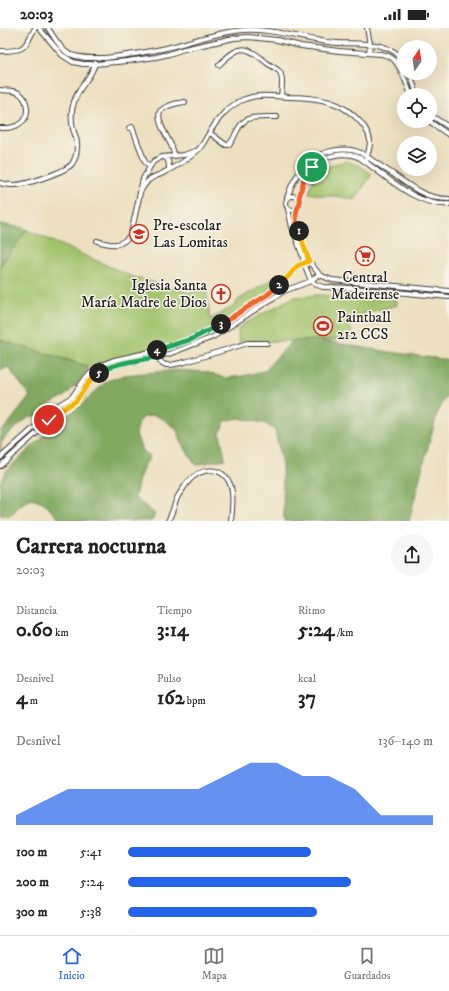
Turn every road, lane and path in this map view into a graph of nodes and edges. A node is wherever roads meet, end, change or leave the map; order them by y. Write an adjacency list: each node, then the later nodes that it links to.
1 (35, 28): 6 (street)
2 (39, 28): 10 (street)
3 (48, 28): 9 (street)
4 (367, 28): 5 (street)
5 (370, 44): 7 (street); 8 (street); 9 (street)
6 (0, 50)
7 (370, 53): 10 (street); 12 (street)
8 (397, 53)
9 (95, 58): 10 (street)
10 (95, 64): 31 (street)
11 (219, 66): 14 (street)
12 (408, 88)
13 (0, 90): 20 (street)
14 (281, 96): 22 (street); 27 (street)
15 (186, 102): 25 (street)
16 (277, 117): 22 (street)
17 (437, 119): 19 (street)
18 (437, 127): 23 (street)
19 (449, 127)
20 (0, 128)
21 (129, 128): 28 (street)
22 (210, 133): 24 (street)
23 (449, 135)
24 (199, 150): 25 (street); 29 (street)
25 (174, 156): 26 (street)
26 (164, 157): 28 (street); 29 (street)
27 (366, 159): 33 (street); 34 (street); 35 (street); 36 (street)
28 (149, 166): 30 (street); 32 (street)
29 (169, 169): 30 (street)
30 (153, 177): 32 (street)
31 (0, 183)
32 (140, 192): 39 (street)
33 (287, 198): 34 (street); 37 (street)
34 (299, 198): 38 (street)
35 (449, 199)
36 (449, 204)
37 (288, 209): 38 (street); 41 (street)
38 (297, 209): 40 (street)
39 (97, 241)
40 (309, 261): 41 (street); 42 (street)
41 (304, 263): 43 (street); 47 (street)
42 (318, 274): 43 (street); 44 (street)
43 (311, 281): 45 (street); 48 (street)
44 (449, 291)
45 (449, 297)
46 (268, 343): 48 (street)
47 (155, 351): 48 (street); 49 (street)
48 (157, 357): 50 (street)
49 (0, 458)
50 (0, 466)
51 (168, 521): 52 (street)
52 (231, 521)

